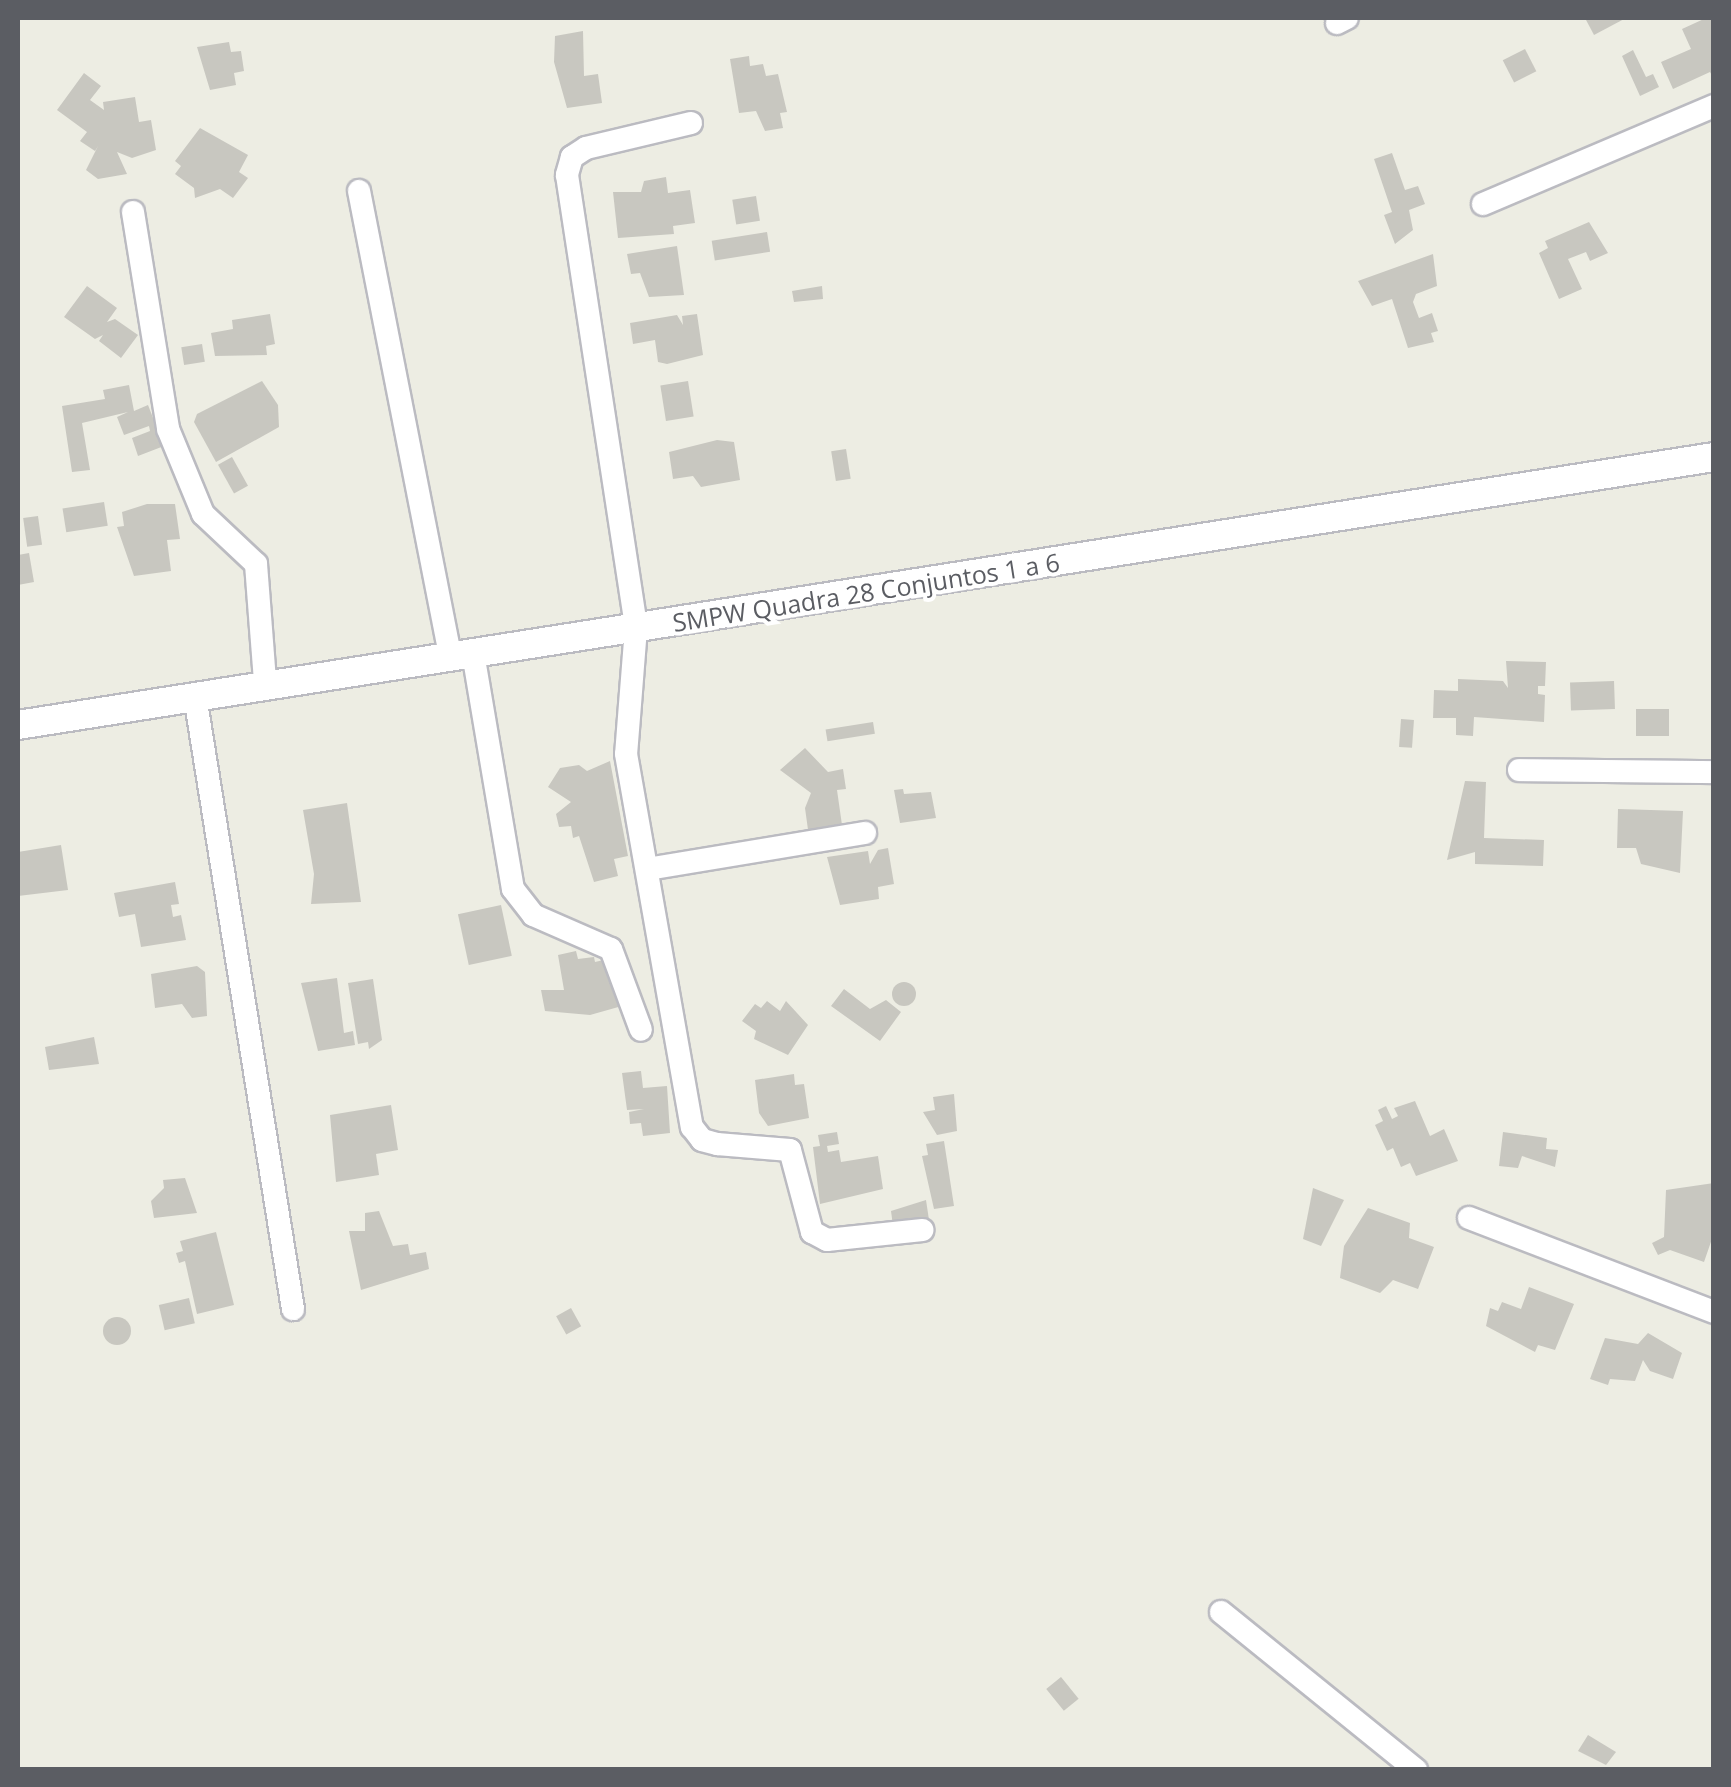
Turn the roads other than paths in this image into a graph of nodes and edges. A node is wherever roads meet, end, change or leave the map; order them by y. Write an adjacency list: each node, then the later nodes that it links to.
1 (1714, 106): 4 (street)
2 (691, 124): 7 (street)
3 (359, 190): 8 (street)
4 (1483, 204)
5 (134, 212): 9 (street)
6 (1714, 457): 7 (street, SMPW Quadra 28 Conjuntos 1 a 6)
7 (636, 628): 8 (street, SMPW Quadra 28 Conjuntos 1 a 6); 15 (street)
8 (462, 654): 9 (street, SMPW Quadra 28 Conjuntos 1 a 6); 16 (street)
9 (266, 682): 10 (street, SMPW Quadra 28 Conjuntos 1 a 6)
10 (195, 696): 11 (street, SMPW Quadra 28 Conjuntos 1 a 6); 19 (street)
11 (18, 725)
12 (1519, 770): 13 (street)
13 (1714, 772)
14 (865, 832): 15 (street)
15 (647, 869): 18 (street)
16 (640, 1030)
17 (1469, 1218): 20 (street)
18 (922, 1230)
19 (293, 1309)
20 (1714, 1312)
21 (1221, 1612): 22 (street)
22 (1416, 1770)

